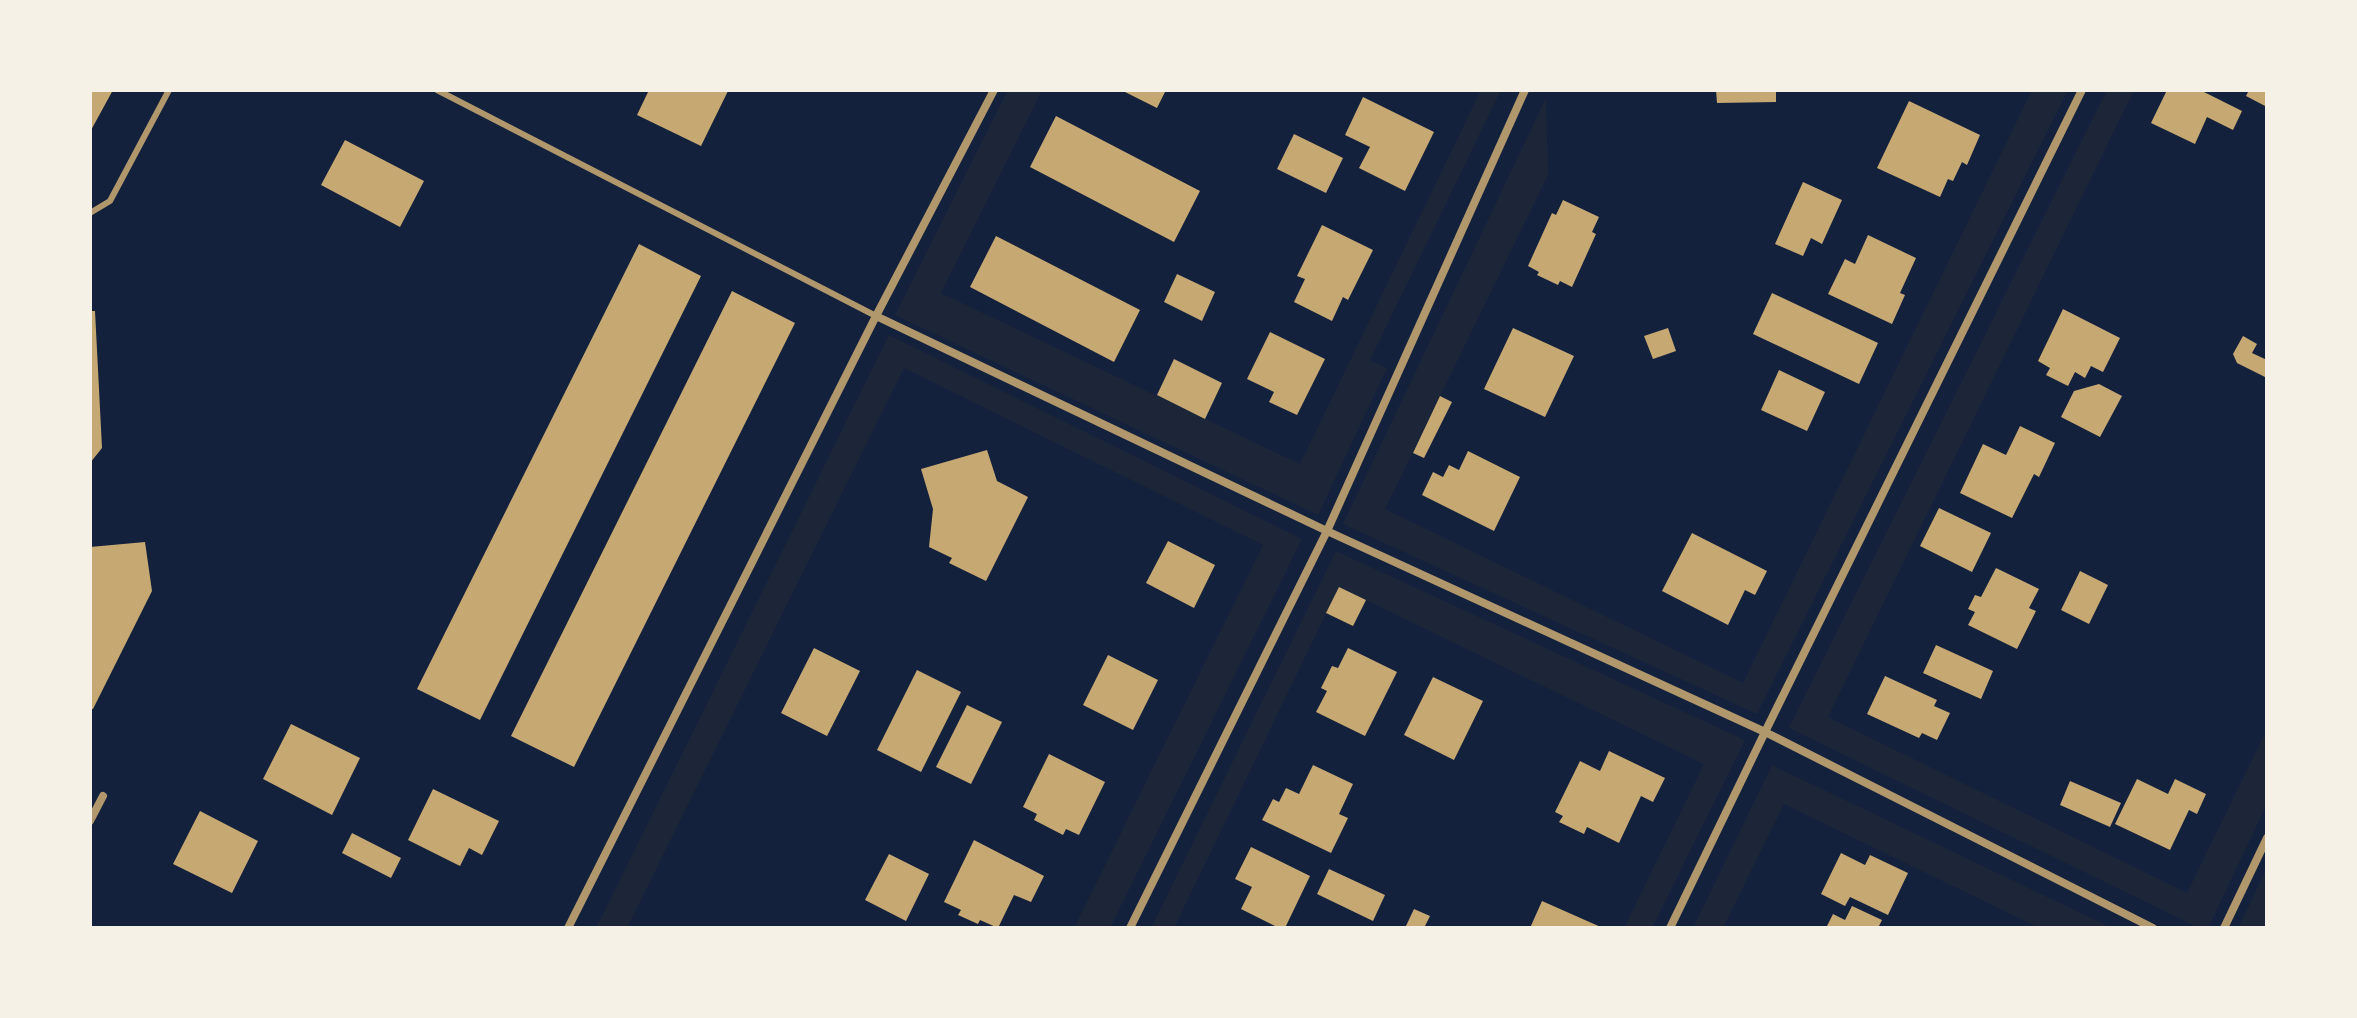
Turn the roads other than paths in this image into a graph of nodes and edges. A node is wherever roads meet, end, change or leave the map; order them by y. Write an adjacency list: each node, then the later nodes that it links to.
1 (169, 90): 6 (lane)
2 (437, 90): 7 (lane)
3 (994, 90): 7 (street)
4 (1525, 90): 8 (street)
5 (2082, 90): 9 (street)
6 (90, 213)
7 (876, 316): 8 (street); 13 (street)
8 (1327, 531): 9 (street); 14 (street)
9 (1765, 732): 15 (street); 16 (street)
10 (103, 796): 11 (street)
11 (90, 821)
12 (2267, 838): 17 (street)
13 (568, 928)
14 (1130, 928)
15 (1670, 928)
16 (2153, 928)
17 (2224, 928)

